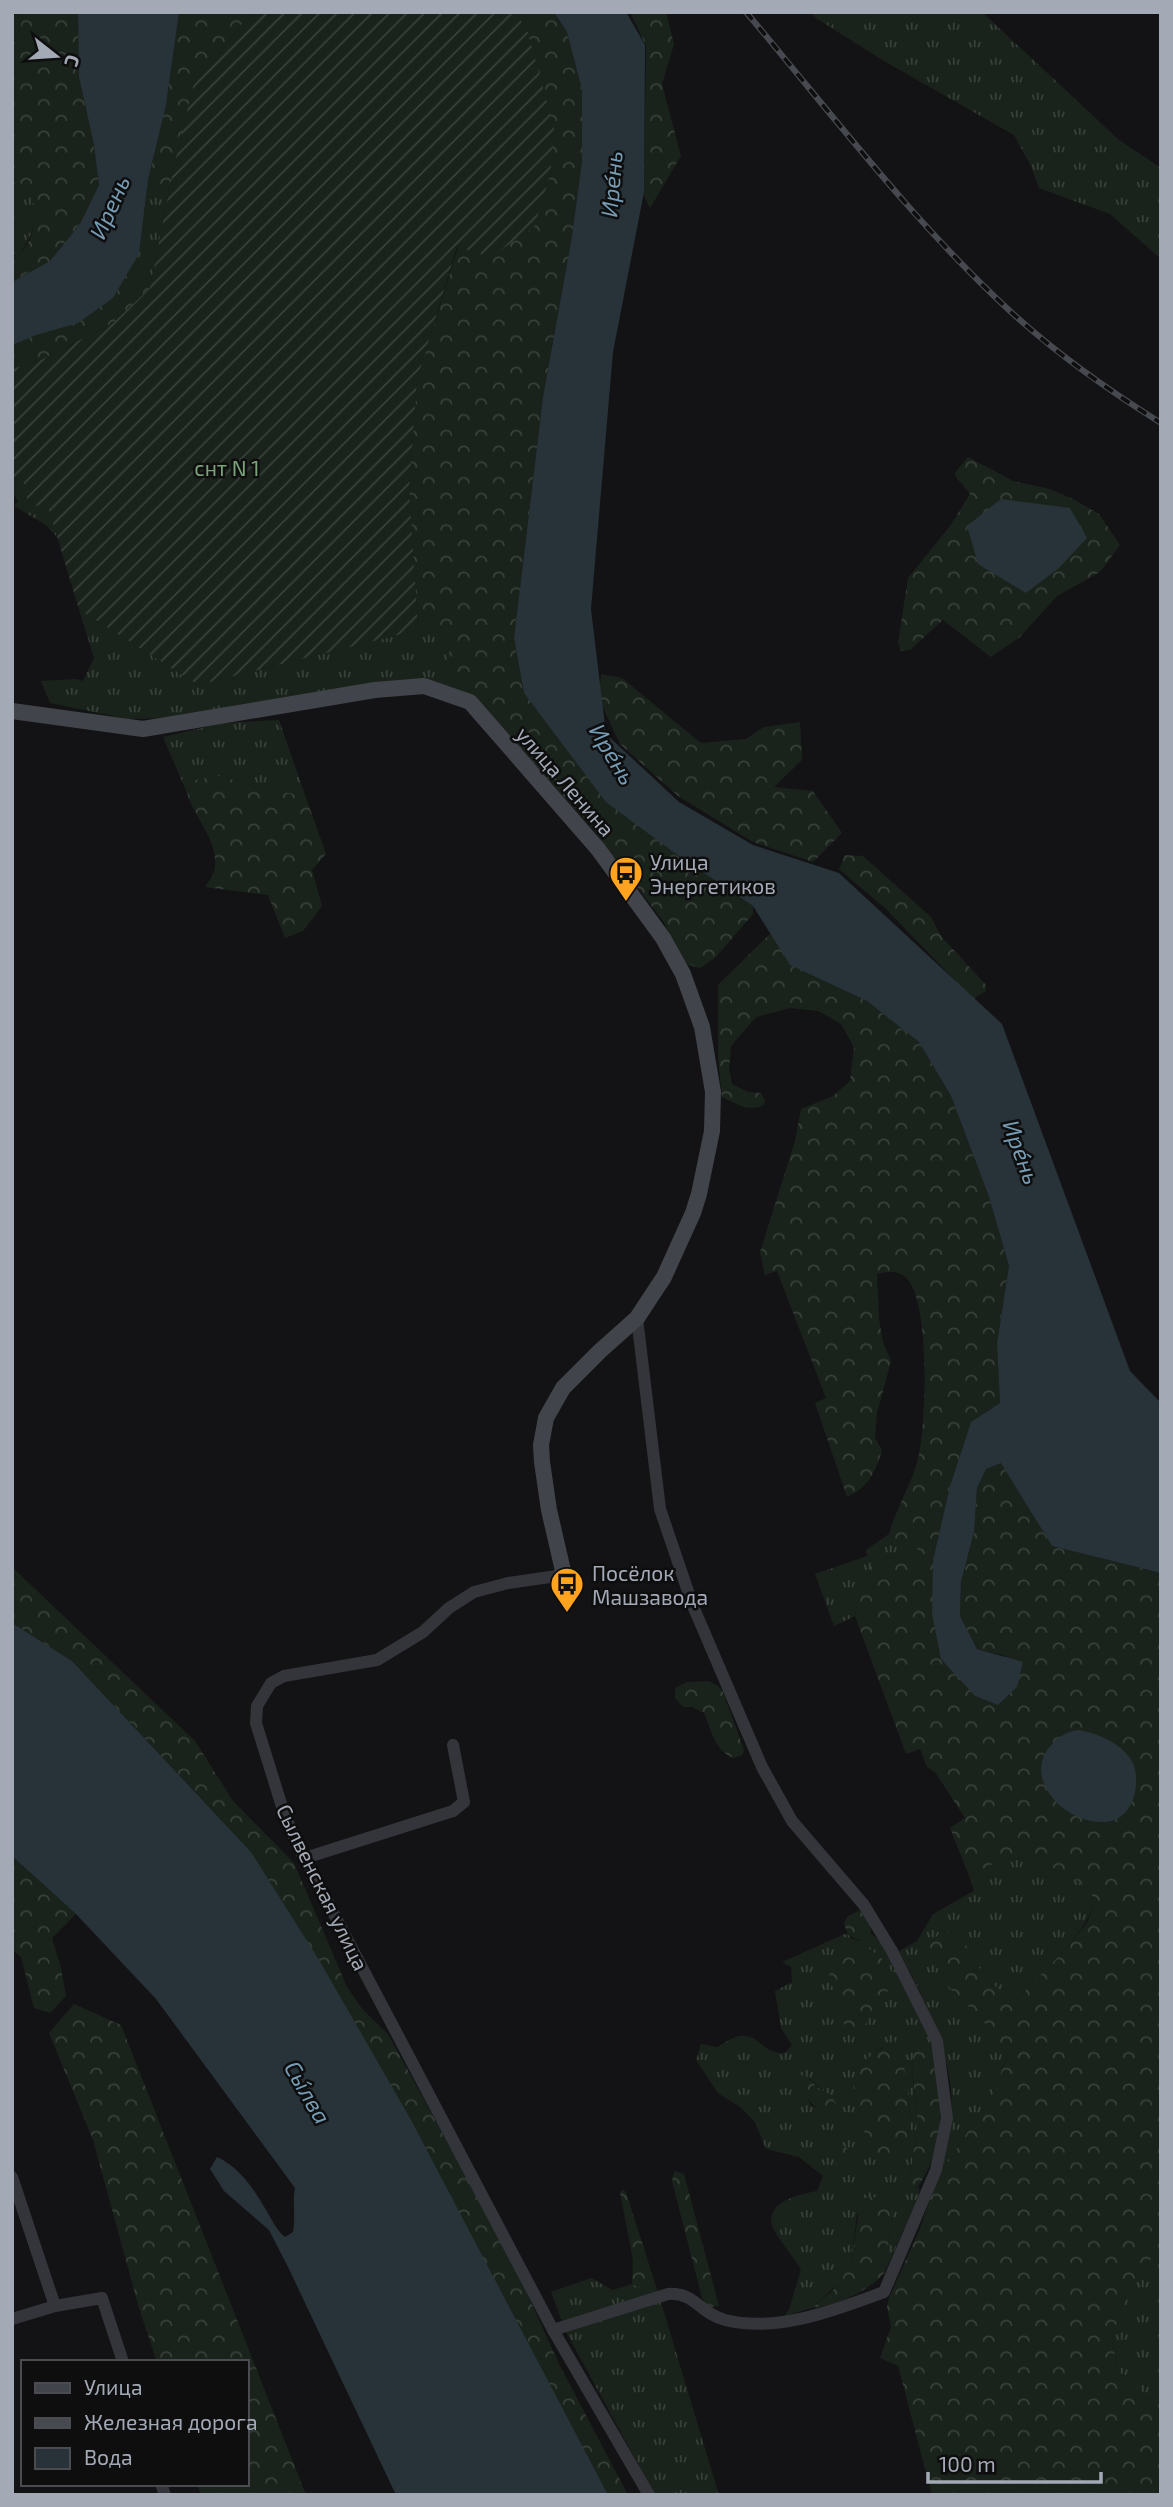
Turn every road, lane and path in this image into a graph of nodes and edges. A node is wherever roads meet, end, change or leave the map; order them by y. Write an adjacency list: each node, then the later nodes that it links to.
1 (12, 711): 2 (street, улица Ленина)
2 (637, 1318): 3 (street, улица Ленина); 9 (street)
3 (564, 1575): 5 (street, Сылвенская улица)
4 (453, 1745): 5 (street)
5 (305, 1857): 9 (street, Сылвенская улица)
6 (12, 2177): 7 (street)
7 (55, 2306): 8 (street); 10 (street)
8 (12, 2319)
9 (553, 2330): 11 (street, Сылвенская улица)
10 (122, 2360)
11 (649, 2495)

